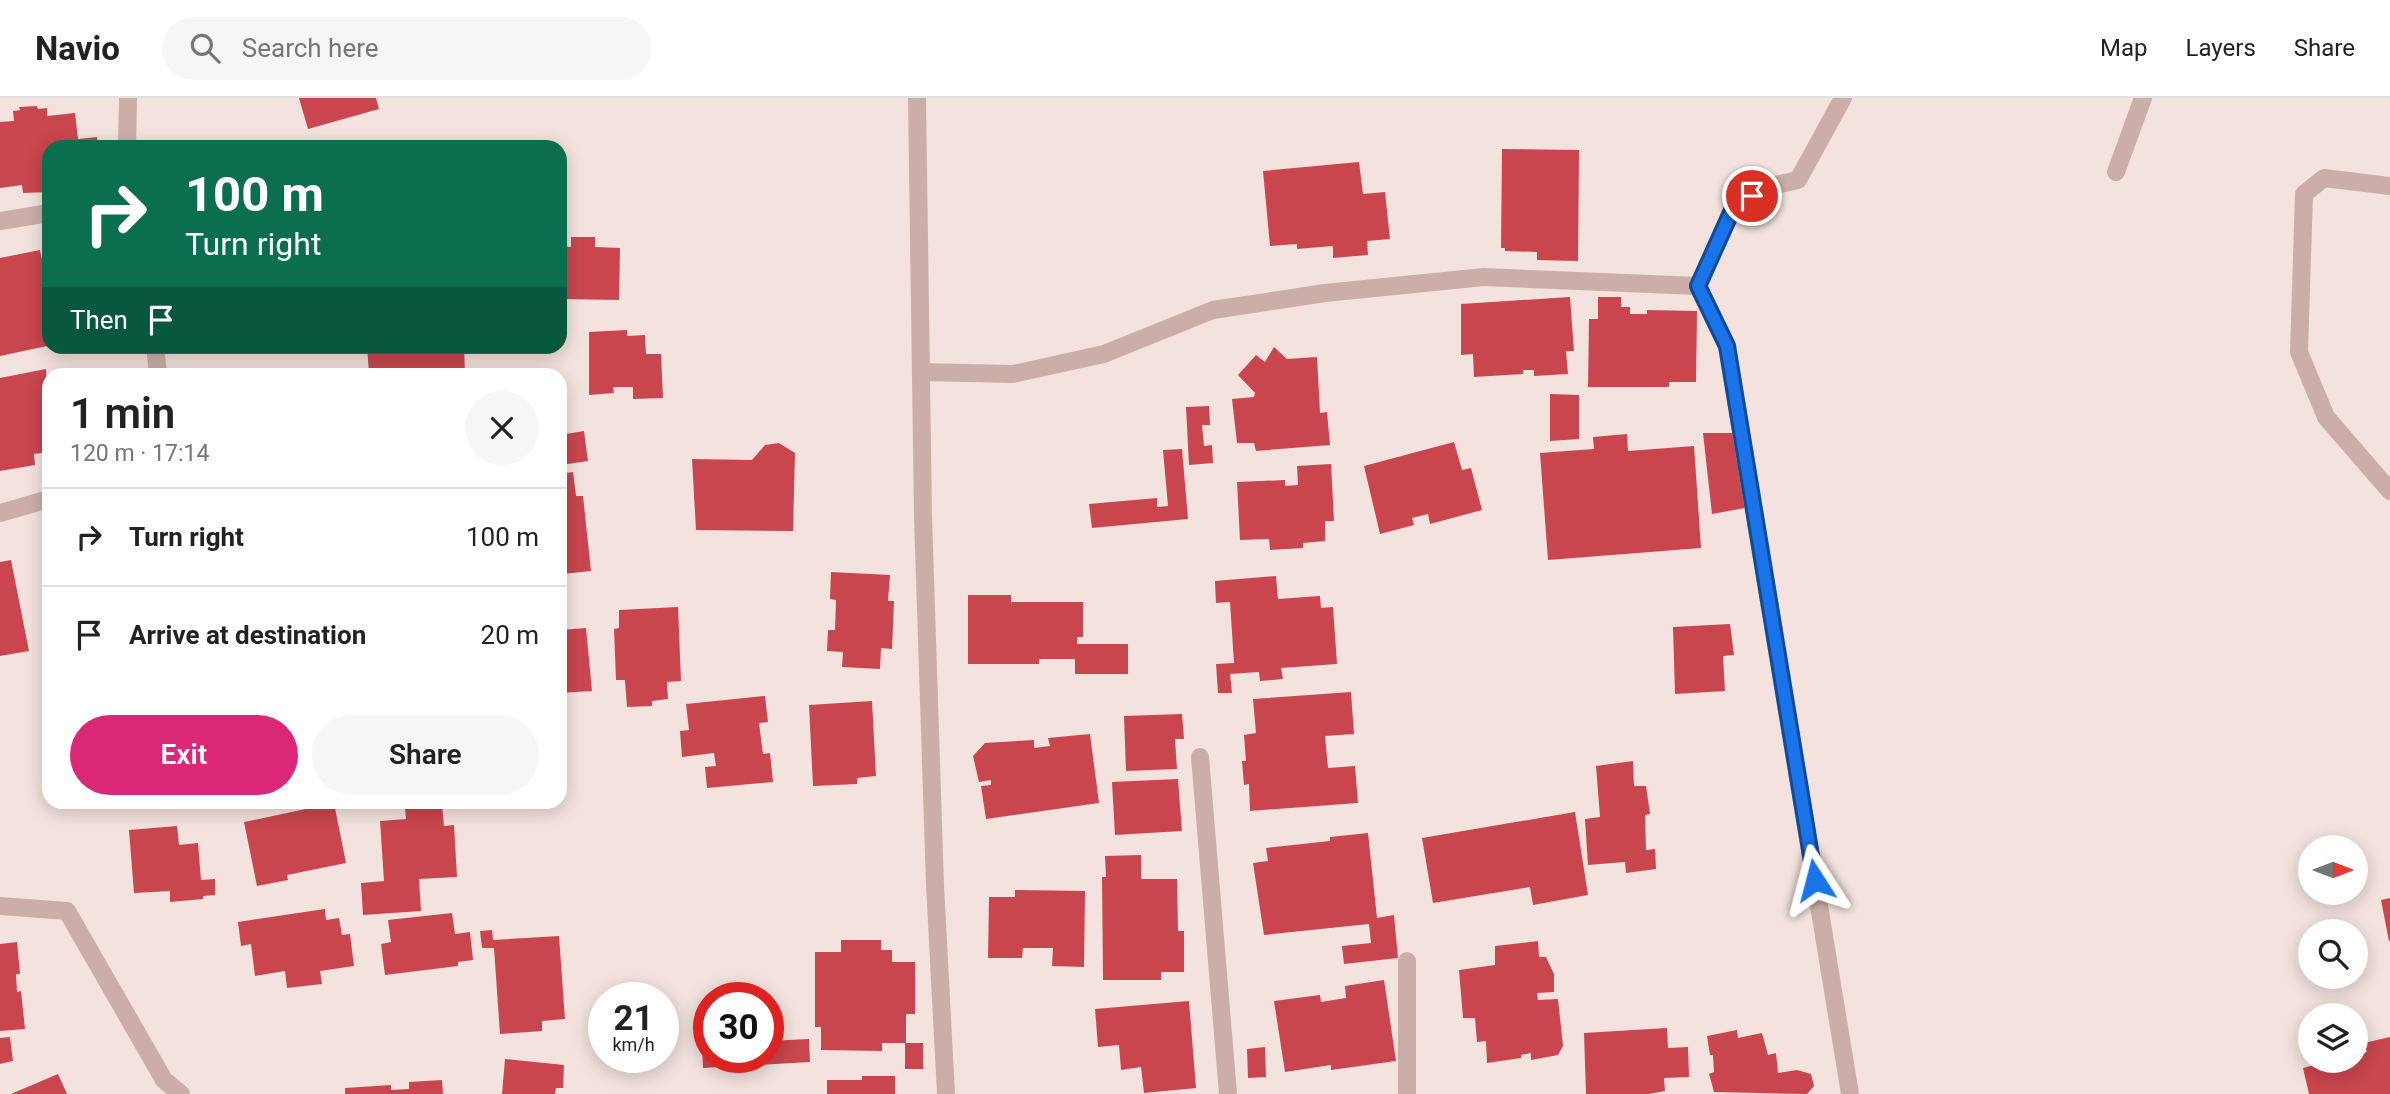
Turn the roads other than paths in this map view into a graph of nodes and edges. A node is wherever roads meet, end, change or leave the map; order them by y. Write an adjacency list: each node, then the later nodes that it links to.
1 (128, 98): 5 (street)
2 (917, 98): 11 (street)
3 (1843, 98): 10 (street)
4 (2143, 98): 6 (street)
5 (127, 140)
6 (2116, 172)
7 (2390, 186): 12 (street)
8 (42, 214): 9 (street)
9 (0, 221)
10 (1698, 286): 11 (street); 22 (street)
11 (921, 372): 19 (street)
12 (2390, 491)
13 (42, 501): 14 (street)
14 (0, 513)
15 (1200, 757): 20 (street)
16 (0, 905): 18 (street)
17 (1407, 961): 21 (street)
18 (181, 1094)
19 (946, 1094)
20 (1228, 1094)
21 (1406, 1094)
22 (1850, 1094)

